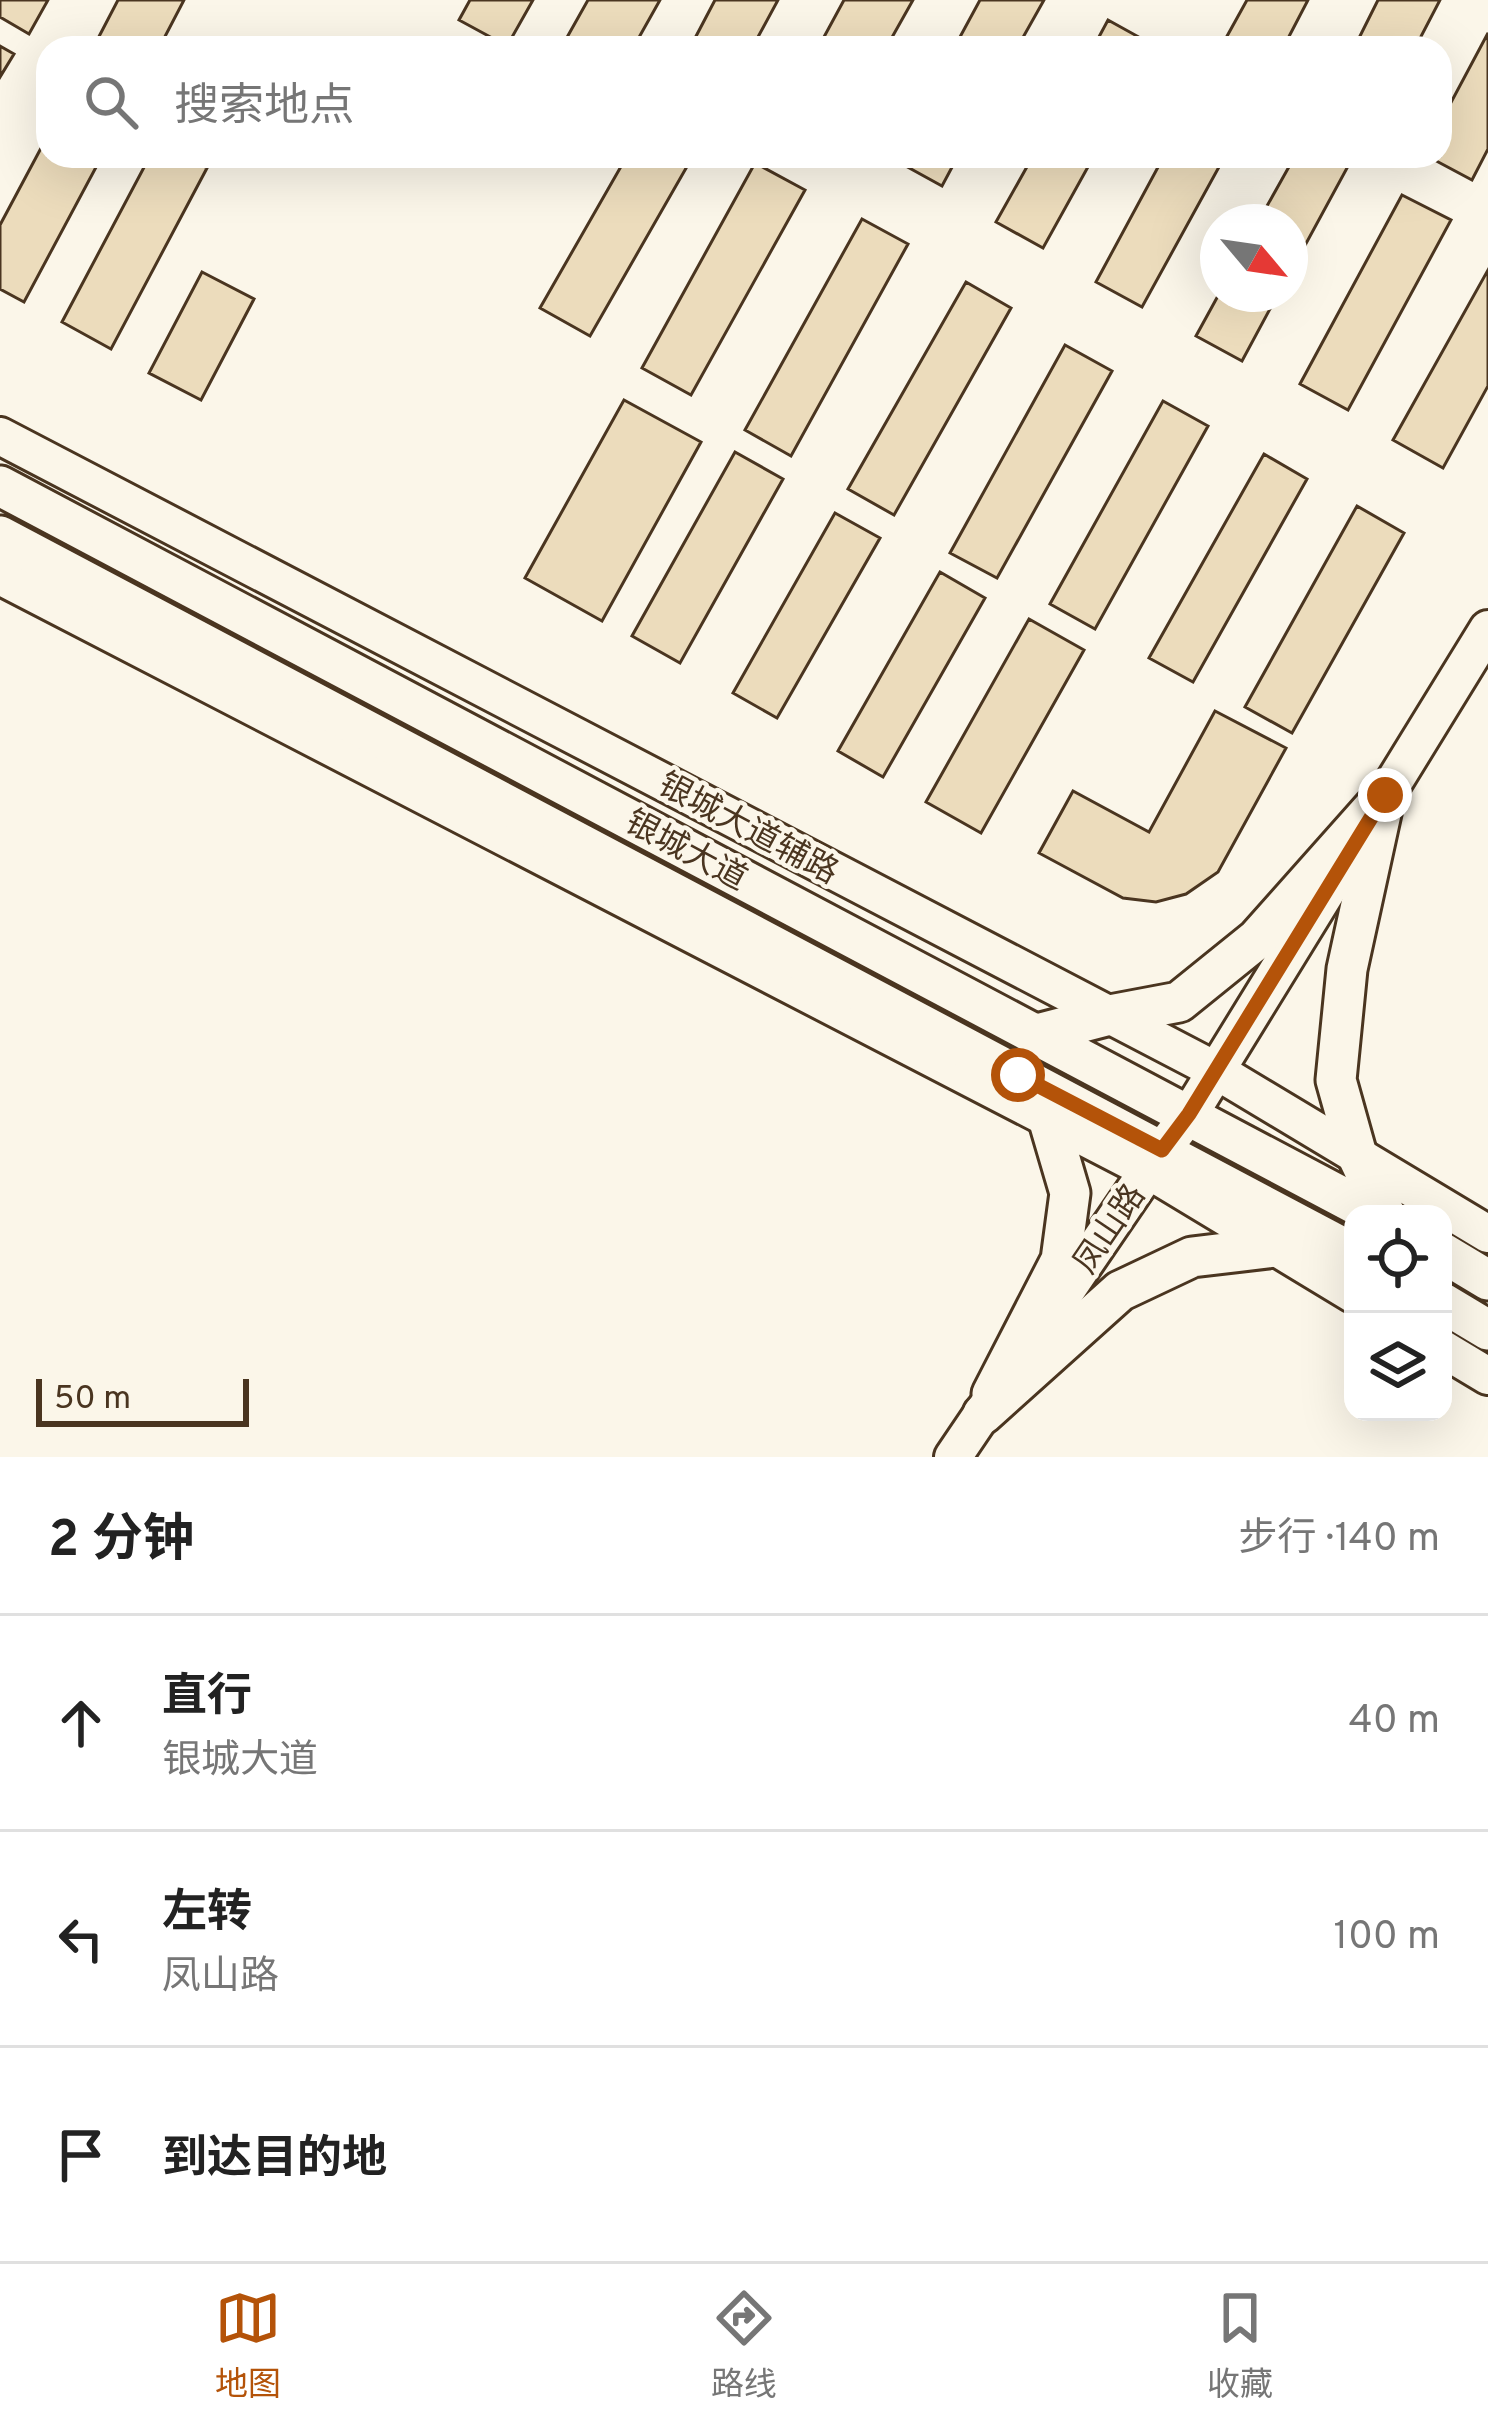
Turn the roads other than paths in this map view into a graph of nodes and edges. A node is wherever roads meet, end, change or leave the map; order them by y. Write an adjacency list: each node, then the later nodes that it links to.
1 (0, 436): 7 (street, 银城大道辅路)
2 (0, 486): 8 (main road, 银城大道)
3 (0, 536): 10 (main road, 银城大道)
4 (0, 576): 12 (street)
5 (1488, 629): 6 (street, 凤山路)
6 (1385, 795): 7 (main road); 9 (street, 凤山路); 13 (main road)
7 (1110, 1015): 8 (main road); 9 (street, 银城大道辅路)
8 (1037, 1034): 11 (main road, 银城大道)
9 (1215, 1070): 11 (street, 凤山路); 13 (street, 银城大道辅路)
10 (1018, 1075): 12 (main road); 14 (main road, 银城大道)
11 (1189, 1114): 14 (street, 凤山路); 15 (main road, 银城大道)
12 (1048, 1118): 14 (street); 28 (main road)
13 (1357, 1155): 16 (main road); 17 (street, 银城大道辅路)
14 (1155, 1160): 18 (street); 19 (main road, 银城大道); 28 (street, 凤山路)
15 (1357, 1205)
16 (1381, 1205)
17 (1488, 1234)
18 (1276, 1247): 20 (main road); 23 (street); 28 (main road)
19 (1344, 1248)
20 (1344, 1250)
21 (1452, 1258): 22 (main road)
22 (1488, 1280)
23 (1344, 1289)
24 (1452, 1308): 25 (main road)
25 (1488, 1330)
26 (1452, 1354): 27 (street)
27 (1488, 1376)
28 (982, 1414): 29 (street, 凤山路)
29 (953, 1457)

